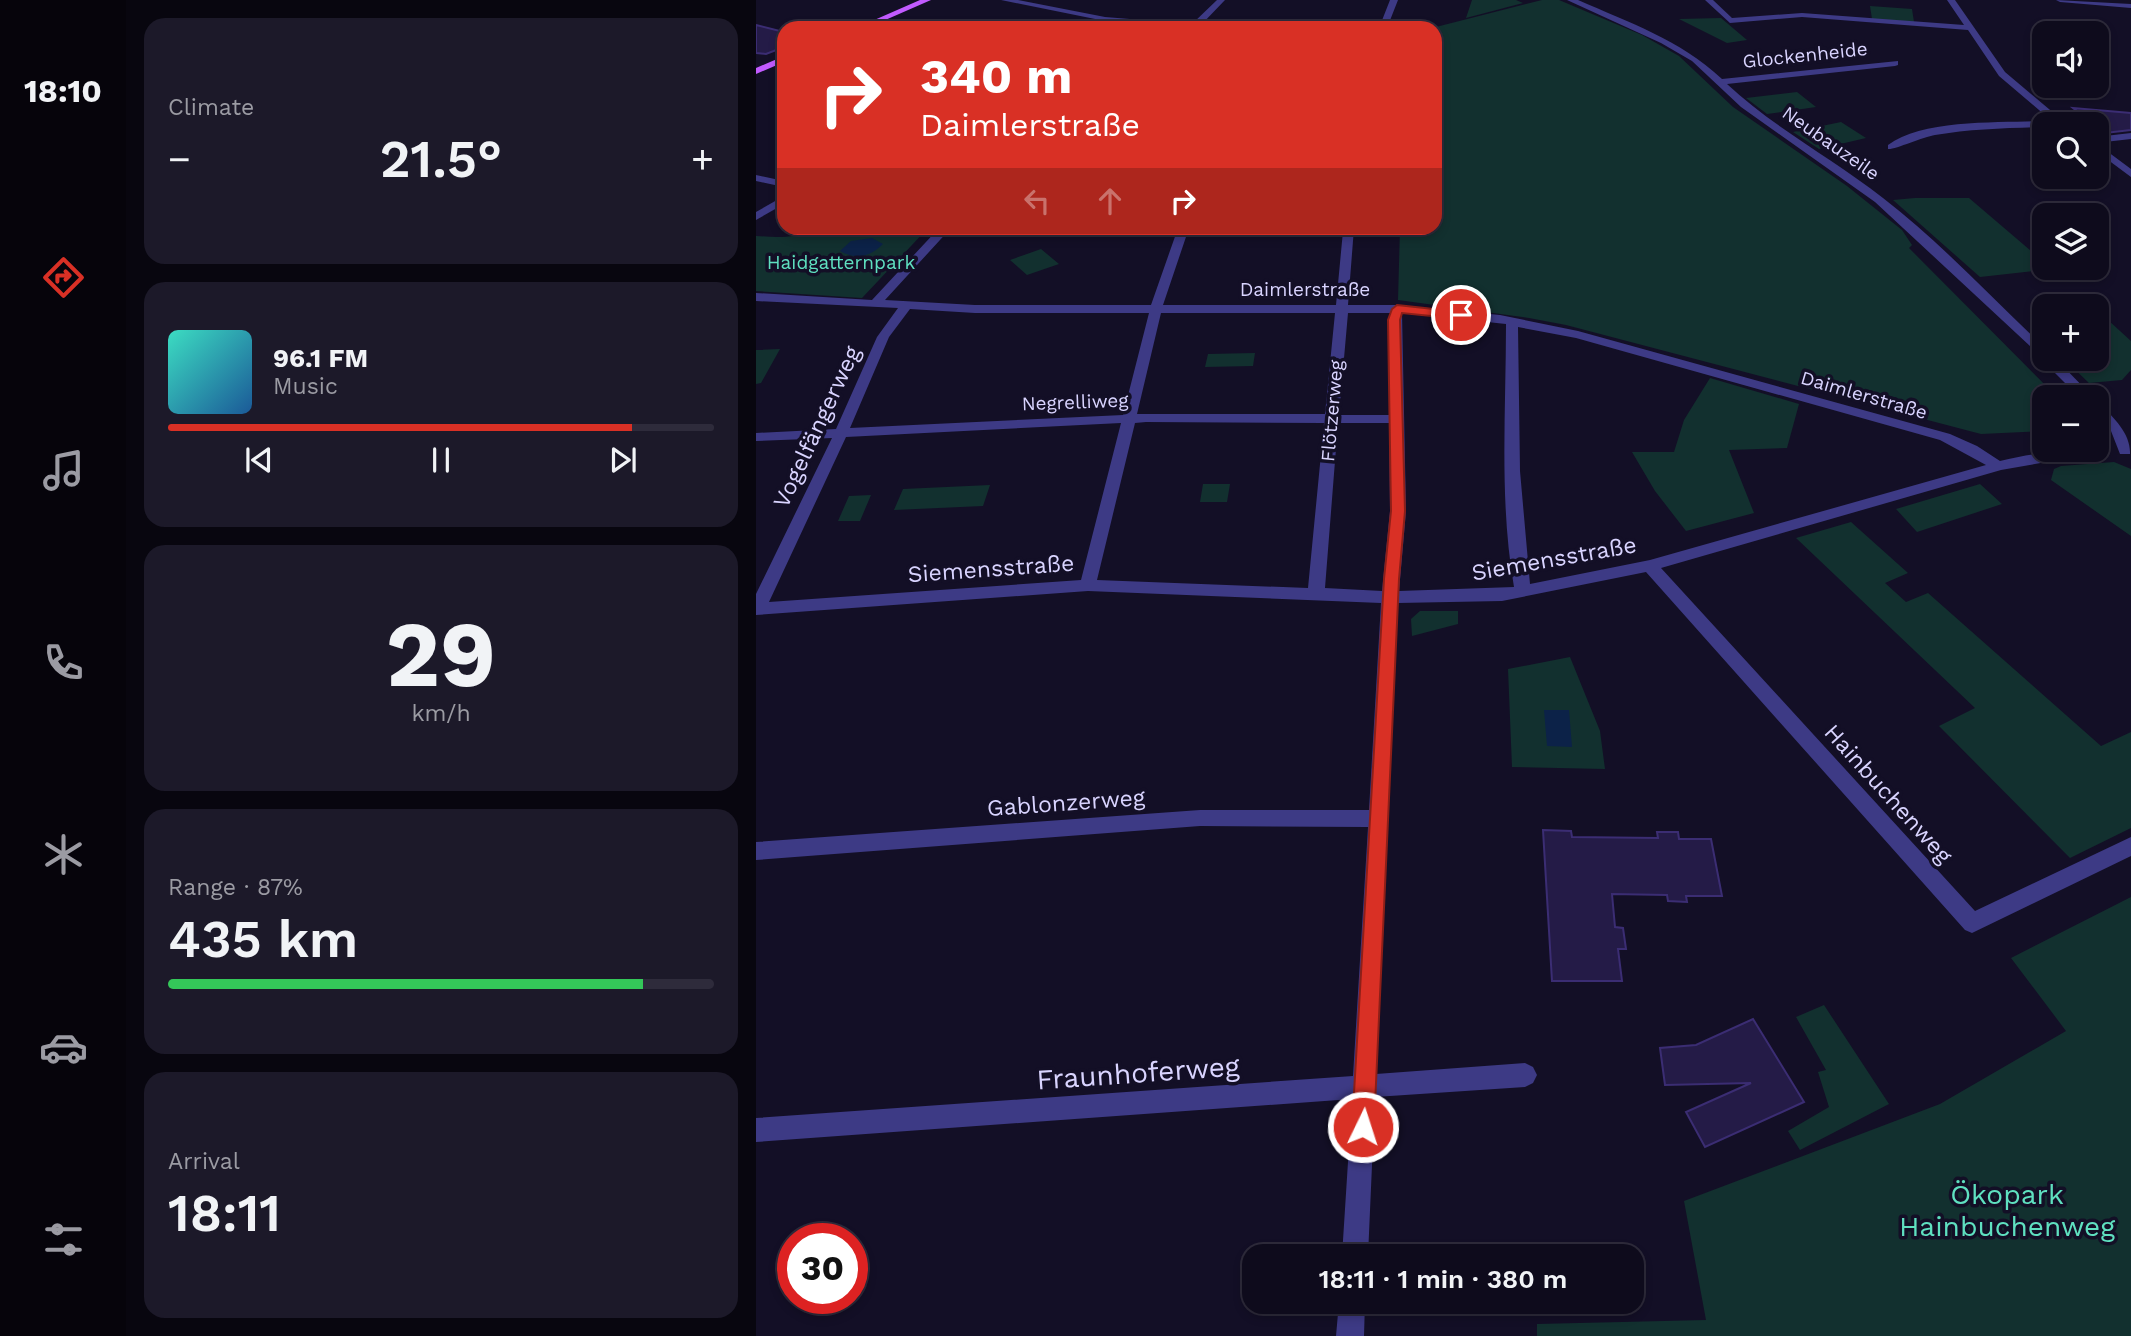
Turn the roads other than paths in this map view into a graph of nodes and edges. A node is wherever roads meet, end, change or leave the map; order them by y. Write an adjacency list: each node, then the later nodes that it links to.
1 (927, 0): 10 (main road)
2 (1005, 0): 11 (street)
3 (1221, 0): 12 (street)
4 (1394, 0): 13 (street)
5 (1571, 0): 18 (street, Neubauzeile)
6 (1709, 0): 14 (street)
7 (1951, 0): 14 (street)
8 (2060, 0): 9 (street)
9 (2131, 6)
10 (877, 21)
11 (1118, 21)
12 (1200, 21)
13 (1385, 21)
14 (1970, 28): 21 (street)
15 (777, 62): 17 (main road)
16 (1895, 63): 18 (street, Glockenheide)
17 (756, 71)
18 (1720, 82): 38 (street, Neubauzeile)
19 (2131, 135): 20 (street)
20 (2109, 138)
21 (1892, 147)
22 (2109, 156): 23 (street)
23 (2131, 174)
24 (756, 178): 25 (street)
25 (777, 182)
26 (777, 204): 27 (street)
27 (756, 217)
28 (938, 235): 32 (street)
29 (1181, 235): 35 (street)
30 (1348, 235): 34 (street, Flötzerweg)
31 (756, 297): 32 (street, Daimlerstraße)
32 (873, 305): 33 (street, Daimlerstraße)
33 (906, 306): 35 (street, Daimlerstraße); 45 (street, Vogelfängerweg)
34 (1342, 307): 35 (street, Daimlerstraße); 36 (street, Daimlerstraße); 42 (street, Flötzerweg)
35 (1156, 308): 41 (street)
36 (1397, 309): 37 (street, Daimlerstraße); 43 (street)
37 (1512, 321): 50 (street, Daimlerstraße); 53 (street)
38 (2032, 342)
39 (2061, 371): 40 (street)
40 (2074, 385)
41 (1129, 419): 42 (street, Negrelliweg); 45 (street, Negrelliweg); 52 (street)
42 (1332, 419): 43 (street, Negrelliweg); 54 (street, Flötzerweg)
43 (1395, 419): 55 (street)
44 (2109, 421): 48 (street)
45 (841, 431): 46 (street, Negrelliweg); 56 (street, Vogelfängerweg)
46 (756, 437)
47 (2109, 451): 48 (street, Siemensstraße)
48 (2128, 453)
49 (2032, 458): 50 (street, Siemensstraße)
50 (1998, 466): 51 (street, Siemensstraße)
51 (1650, 566): 53 (street, Siemensstraße); 58 (street, Hainbuchenweg)
52 (1088, 585): 54 (street, Siemensstraße); 56 (street, Siemensstraße)
53 (1523, 592): 55 (street, Siemensstraße)
54 (1316, 595): 55 (street, Siemensstraße)
55 (1392, 597): 57 (street)
56 (756, 609)
57 (1380, 819): 59 (street, Gablonzerweg); 61 (street)
58 (2131, 846)
59 (756, 851)
60 (1525, 1075): 61 (street, Fraunhoferweg)
61 (1366, 1087): 62 (street, Fraunhoferweg); 63 (street)
62 (756, 1130)
63 (1356, 1244)
64 (1351, 1314): 65 (street)
65 (1350, 1336)

